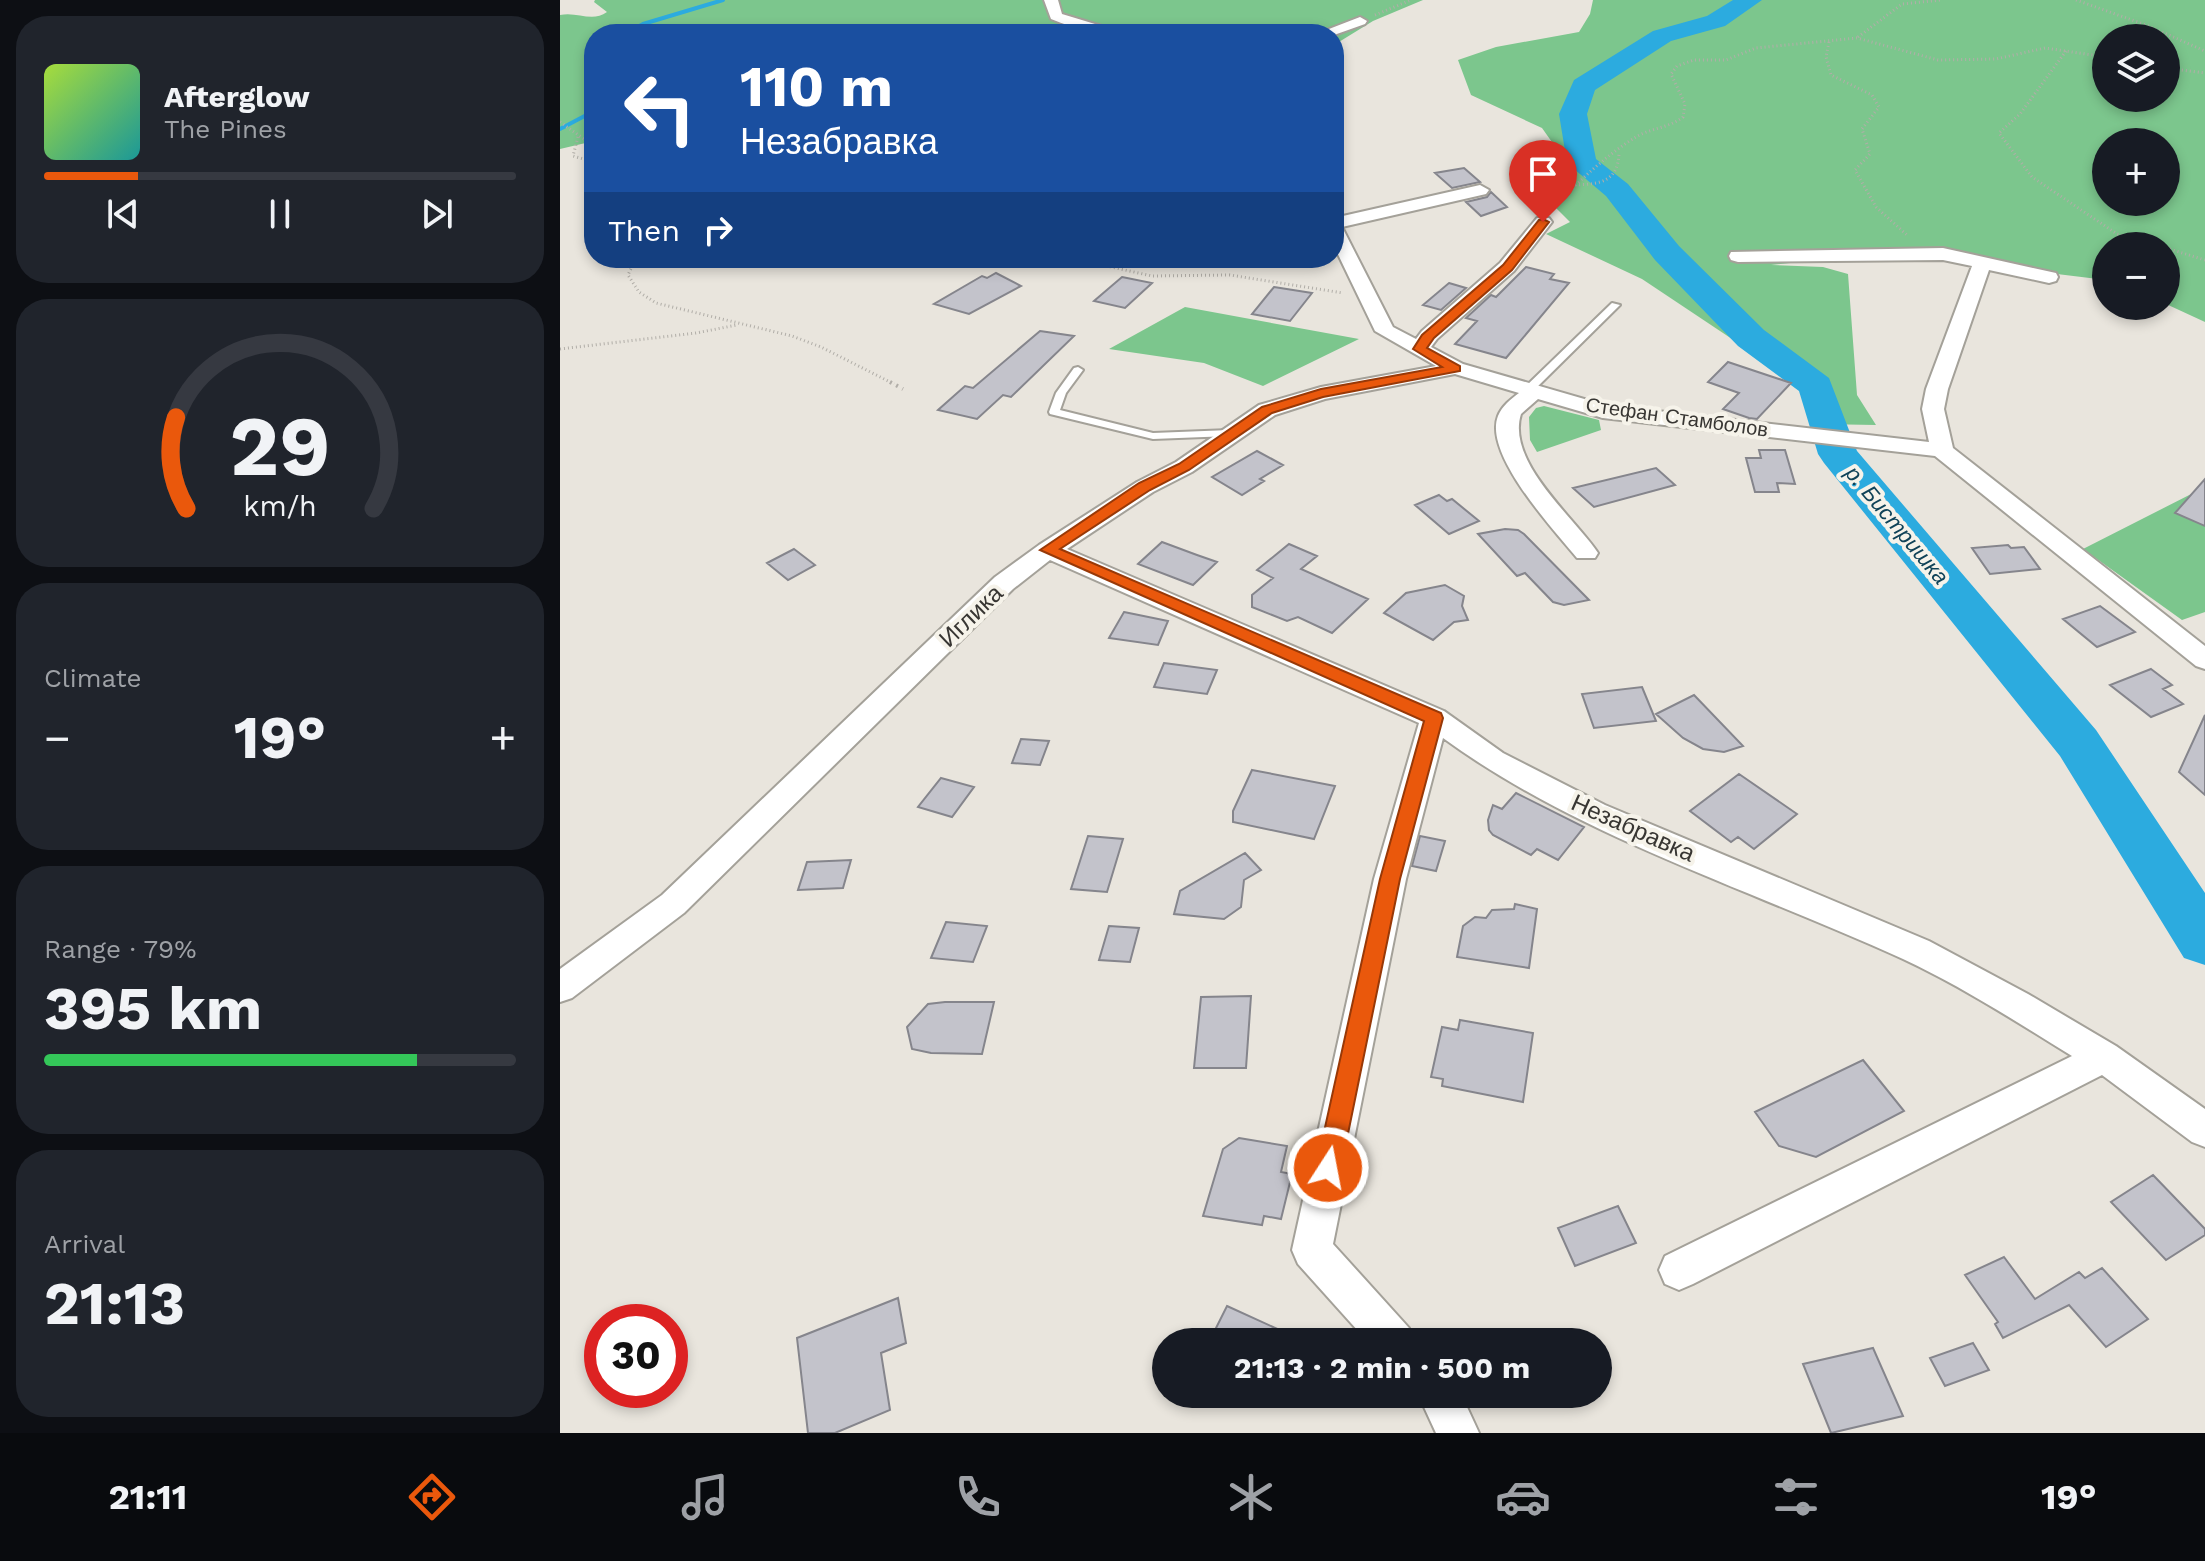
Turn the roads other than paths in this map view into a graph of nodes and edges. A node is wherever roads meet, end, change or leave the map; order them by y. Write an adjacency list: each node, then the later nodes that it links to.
1 (1051, 0): 3 (street)
2 (1360, 21): 4 (street)
3 (1074, 24)
4 (1344, 27)
5 (1480, 190): 7 (street)
6 (1543, 222): 13 (street)
7 (1344, 224)
8 (1344, 248): 13 (street, Стефан Стамболов)
9 (1738, 256): 10 (street)
10 (1982, 264): 11 (street); 18 (street)
11 (2049, 277)
12 (1615, 305): 16 (lane)
13 (1420, 349): 14 (street, Стефан Стамболов)
14 (1456, 368): 16 (street, Стефан Стамболов); 17 (street, Иглика)
15 (1078, 370): 17 (lane)
16 (1532, 390): 18 (street, Стефан Стамболов); 20 (street)
17 (1230, 433): 19 (street, Иглика)
18 (1942, 450): 21 (street)
19 (1048, 550): 22 (street, Незабравка); 23 (street, Иглика)
20 (1586, 553)
21 (2205, 660)
22 (1434, 718): 24 (street, Незабравка); 27 (street)
23 (560, 988)
24 (2104, 1057): 25 (street, Незабравка); 26 (street)
25 (2205, 1130)
26 (1679, 1270)
27 (1382, 1328)
28 (1446, 1408): 29 (street)
29 (1458, 1433)

